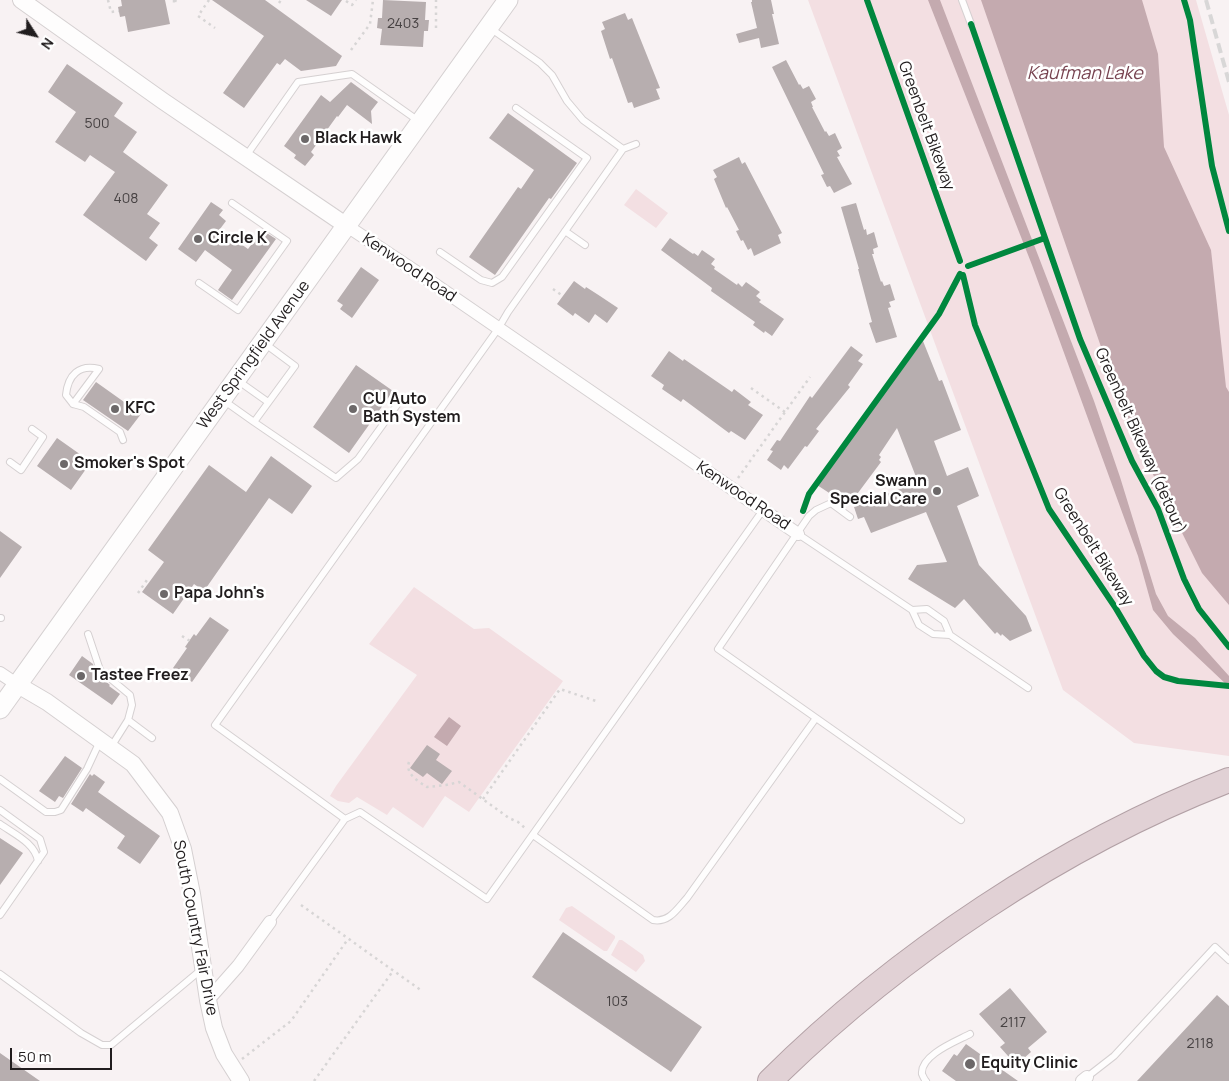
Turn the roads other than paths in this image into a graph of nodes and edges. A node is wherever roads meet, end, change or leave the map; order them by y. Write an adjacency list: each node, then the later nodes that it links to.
1 (21, 0): 10 (street, Kenwood Road)
2 (508, 0): 5 (main road, West Springfield Avenue)
3 (962, 0): 4 (lane)
4 (971, 24)
5 (489, 27): 7 (main road, West Springfield Avenue); 9 (lane)
6 (516, 108): 15 (lane)
7 (421, 122): 10 (lane); 12 (main road, West Springfield Avenue)
8 (636, 144): 9 (lane)
9 (623, 149): 13 (lane)
10 (245, 157): 12 (street, Kenwood Road)
11 (232, 203): 16 (lane)
12 (347, 226): 17 (street, Kenwood Road); 18 (main road, West Springfield Avenue)
13 (564, 230): 14 (lane); 17 (lane)
14 (585, 245)
15 (440, 252)
16 (199, 283)
17 (498, 329): 28 (street, Kenwood Road); 45 (lane)
18 (263, 343): 19 (main road, West Springfield Avenue); 21 (lane)
19 (237, 380): 20 (main road, West Springfield Avenue); 21 (lane)
20 (222, 400): 24 (lane); 35 (main road, West Springfield Avenue)
21 (268, 402): 24 (lane)
22 (73, 404): 22 (lane); 26 (lane)
23 (397, 404): 24 (lane)
24 (254, 422)
25 (32, 429): 27 (lane)
26 (123, 440)
27 (10, 462)
28 (763, 510): 30 (street, Kenwood Road); 48 (lane)
29 (850, 517): 30 (lane)
30 (798, 534): 31 (lane); 38 (lane)
31 (912, 610): 33 (lane); 33 (lane)
32 (88, 634): 39 (lane)
33 (950, 634): 36 (lane)
34 (0, 673): 35 (street, South Country Fair Drive)
35 (18, 685): 37 (main road, West Springfield Avenue); 41 (street, South Country Fair Drive)
36 (1028, 688)
37 (0, 709)
38 (816, 718): 46 (lane); 48 (lane)
39 (128, 720): 40 (lane); 41 (lane)
40 (152, 738)
41 (106, 743): 42 (lane); 53 (street, South Country Fair Drive)
42 (0, 779)
43 (1229, 780): 59 (highway)
44 (0, 810): 49 (lane)
45 (345, 819): 48 (lane); 51 (lane)
46 (961, 820)
47 (0, 824): 49 (lane)
48 (533, 835)
49 (38, 861): 50 (lane)
50 (0, 915)
51 (270, 922): 55 (street)
52 (1229, 960): 58 (lane)
53 (203, 968): 54 (lane); 55 (street, South Country Fair Drive)
54 (0, 974)
55 (208, 1000): 57 (street, South Country Fair Drive)
56 (970, 1034): 60 (lane)
57 (236, 1074)
58 (1085, 1079)
59 (770, 1081)
60 (926, 1081)

